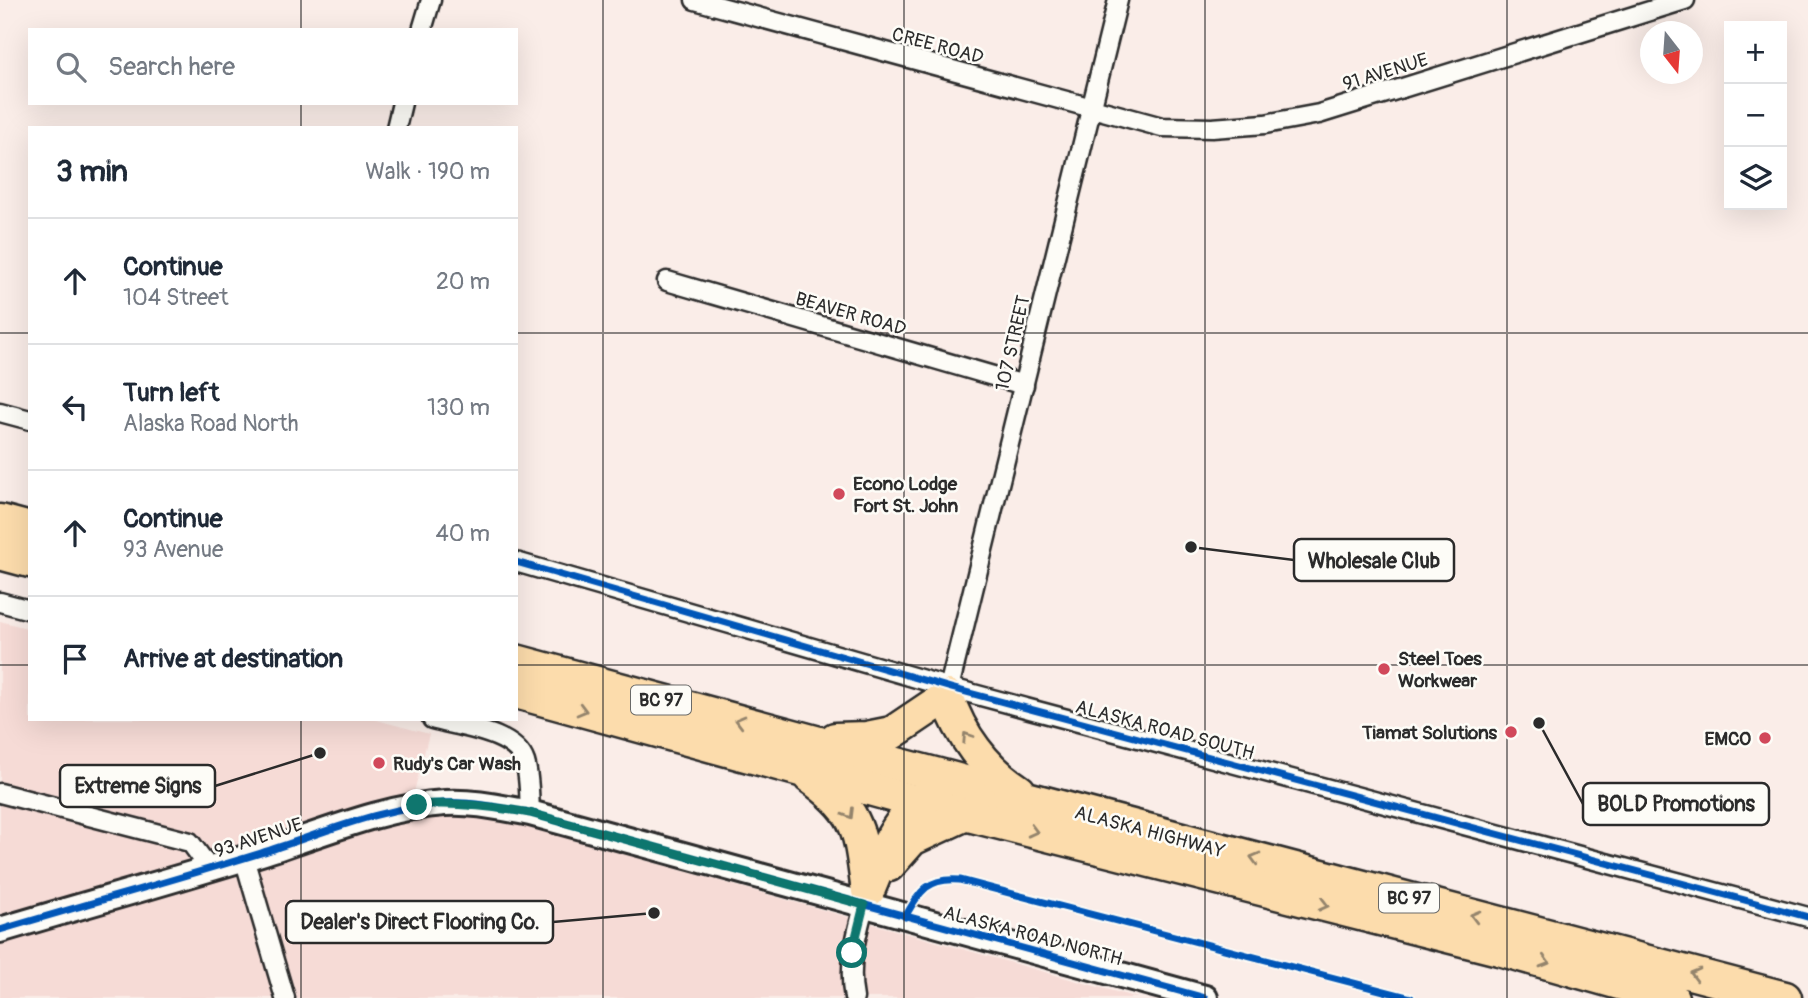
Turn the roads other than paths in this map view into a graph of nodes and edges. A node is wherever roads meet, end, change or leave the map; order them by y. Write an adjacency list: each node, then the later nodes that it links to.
1 (430, 0): 5 (street)
2 (695, 0): 7 (street, CREE ROAD)
3 (1118, 0): 7 (street, 107 STREET)
4 (1685, 0): 7 (street, 91 AVENUE)
5 (423, 28)
6 (402, 105): 8 (street)
7 (1090, 109): 10 (street, 107 STREET)
8 (396, 126)
9 (667, 281): 10 (street, BEAVER ROAD)
10 (1024, 385): 22 (street, 107 STREET)
11 (0, 412): 12 (street)
12 (28, 419)
13 (0, 521): 14 (highway)
14 (28, 528)
15 (0, 553): 16 (highway)
16 (28, 560)
17 (518, 563): 22 (street, ALASKA ROAD SOUTH)
18 (0, 602): 19 (street)
19 (28, 609)
20 (518, 662): 24 (highway, ALASKA HIGHWAY / BC 97, one-way to 20)
21 (518, 692): 24 (highway, ALASKA HIGHWAY / BC 97, one-way to 24)
22 (949, 692): 24 (highway); 25 (highway); 29 (highway, one-way to 22); 36 (street, ALASKA ROAD SOUTH)
23 (439, 721): 31 (street)
24 (803, 754): 25 (highway, ALASKA HIGHWAY / BC 97); 27 (highway, ALASKA HIGHWAY / BC 97); 35 (highway, one-way to 35)
25 (897, 764): 26 (highway, ALASKA HIGHWAY / BC 97); 27 (highway)
26 (951, 778): 29 (highway, ALASKA HIGHWAY / BC 97); 30 (highway)
27 (849, 782): 30 (highway, ALASKA HIGHWAY / BC 97)
28 (0, 793): 34 (street, 93 AVENUE)
29 (1033, 800): 42 (highway, ALASKA HIGHWAY / BC 97, one-way to 29)
30 (917, 802): 32 (highway, ALASKA HIGHWAY / BC 97); 35 (highway)
31 (530, 813): 33 (street, 93 AVENUE); 35 (street, ALASKA ROAD NORTH)
32 (967, 814): 35 (highway); 41 (highway, ALASKA HIGHWAY / BC 97, one-way to 41)
33 (244, 858): 34 (street, 93 AVENUE); 38 (street)
34 (210, 869): 37 (street, 93 AVENUE)
35 (866, 898): 39 (street); 40 (street, ALASKA ROAD NORTH)
36 (1808, 918)
37 (0, 930)
38 (285, 998)
39 (854, 998)
40 (1205, 998)
41 (1672, 998)
42 (1785, 998)

